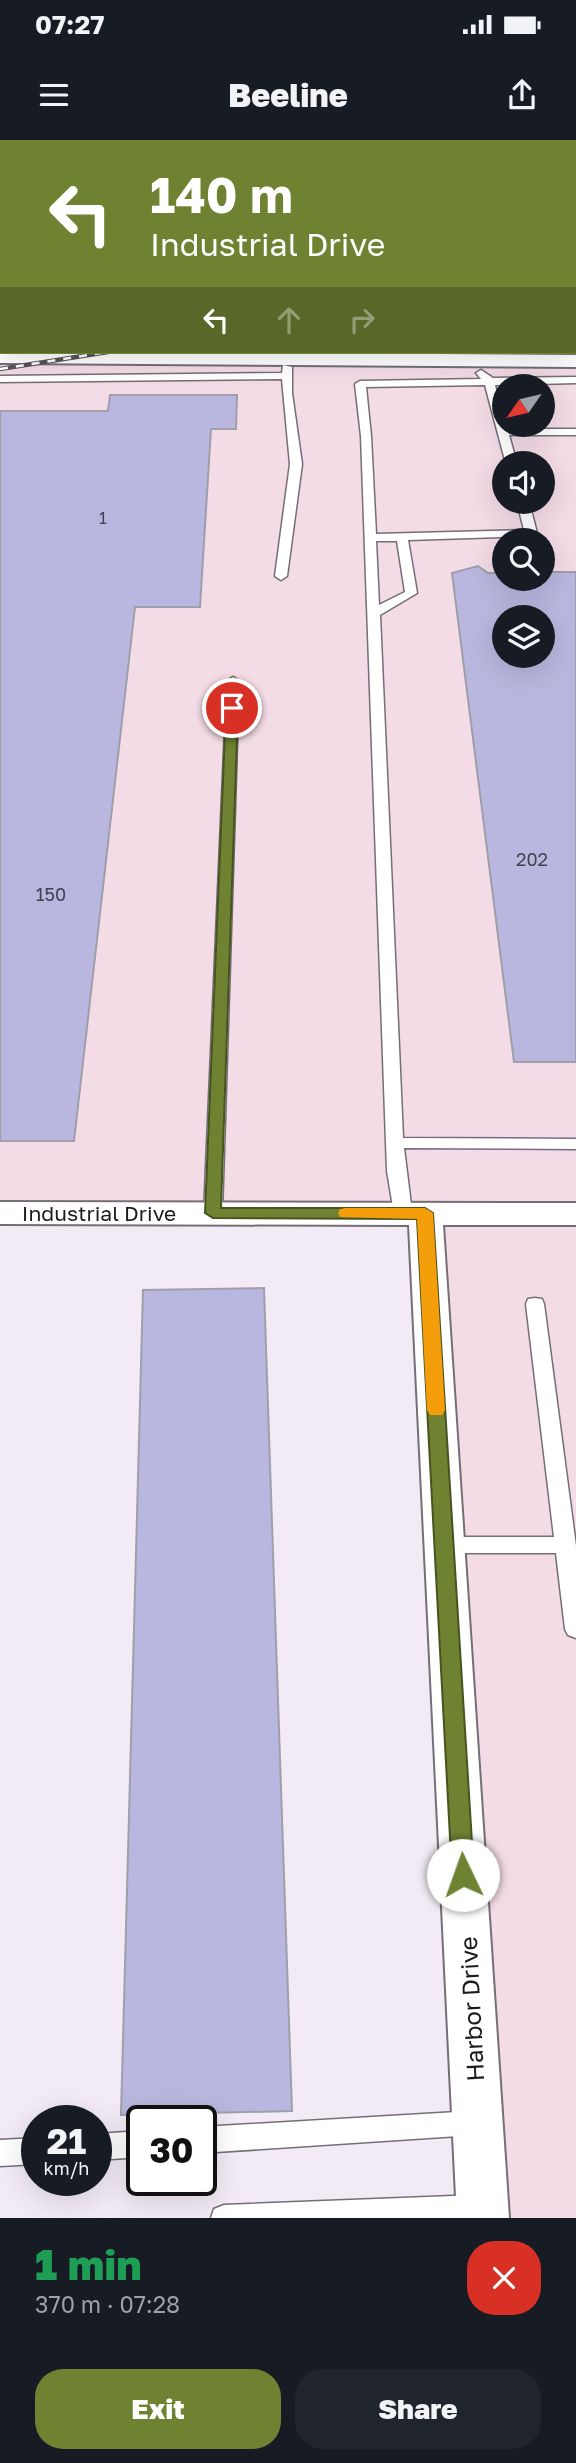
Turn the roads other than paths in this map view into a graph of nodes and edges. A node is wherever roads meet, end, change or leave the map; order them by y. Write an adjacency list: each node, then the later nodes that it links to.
1 (192, 354): 2 (street); 6 (street)
2 (79, 355): 3 (street); 7 (lane)
3 (0, 357)
4 (478, 359): 5 (street); 6 (street); 9 (lane)
5 (576, 361)
6 (287, 367): 7 (lane); 17 (lane)
7 (61, 377): 8 (lane)
8 (0, 379)
9 (489, 380): 10 (lane); 11 (lane); 16 (lane)
10 (576, 380)
11 (492, 390)
12 (555, 432): 13 (lane)
13 (576, 432)
14 (526, 514): 15 (lane)
15 (402, 537): 16 (lane); 18 (lane)
16 (370, 538): 18 (lane)
17 (281, 576)
18 (374, 613): 20 (lane)
19 (233, 681): 23 (lane)
20 (395, 1143): 21 (lane); 24 (lane)
21 (576, 1144)
22 (0, 1213): 23 (street, Industrial Drive)
23 (213, 1213): 24 (street, Industrial Drive)
24 (414, 1213): 25 (street, Industrial Drive); 27 (street, Harbor Drive)
25 (576, 1214)
26 (535, 1304): 28 (lane)
27 (444, 1545): 28 (lane); 30 (street, Harbor Drive)
28 (565, 1545): 29 (lane)
29 (576, 1629)
30 (478, 2123): 31 (lane); 34 (street, Harbor Drive)
31 (217, 2139)
32 (21, 2152): 33 (lane)
33 (0, 2153)
34 (483, 2213): 35 (lane)
35 (224, 2218)

